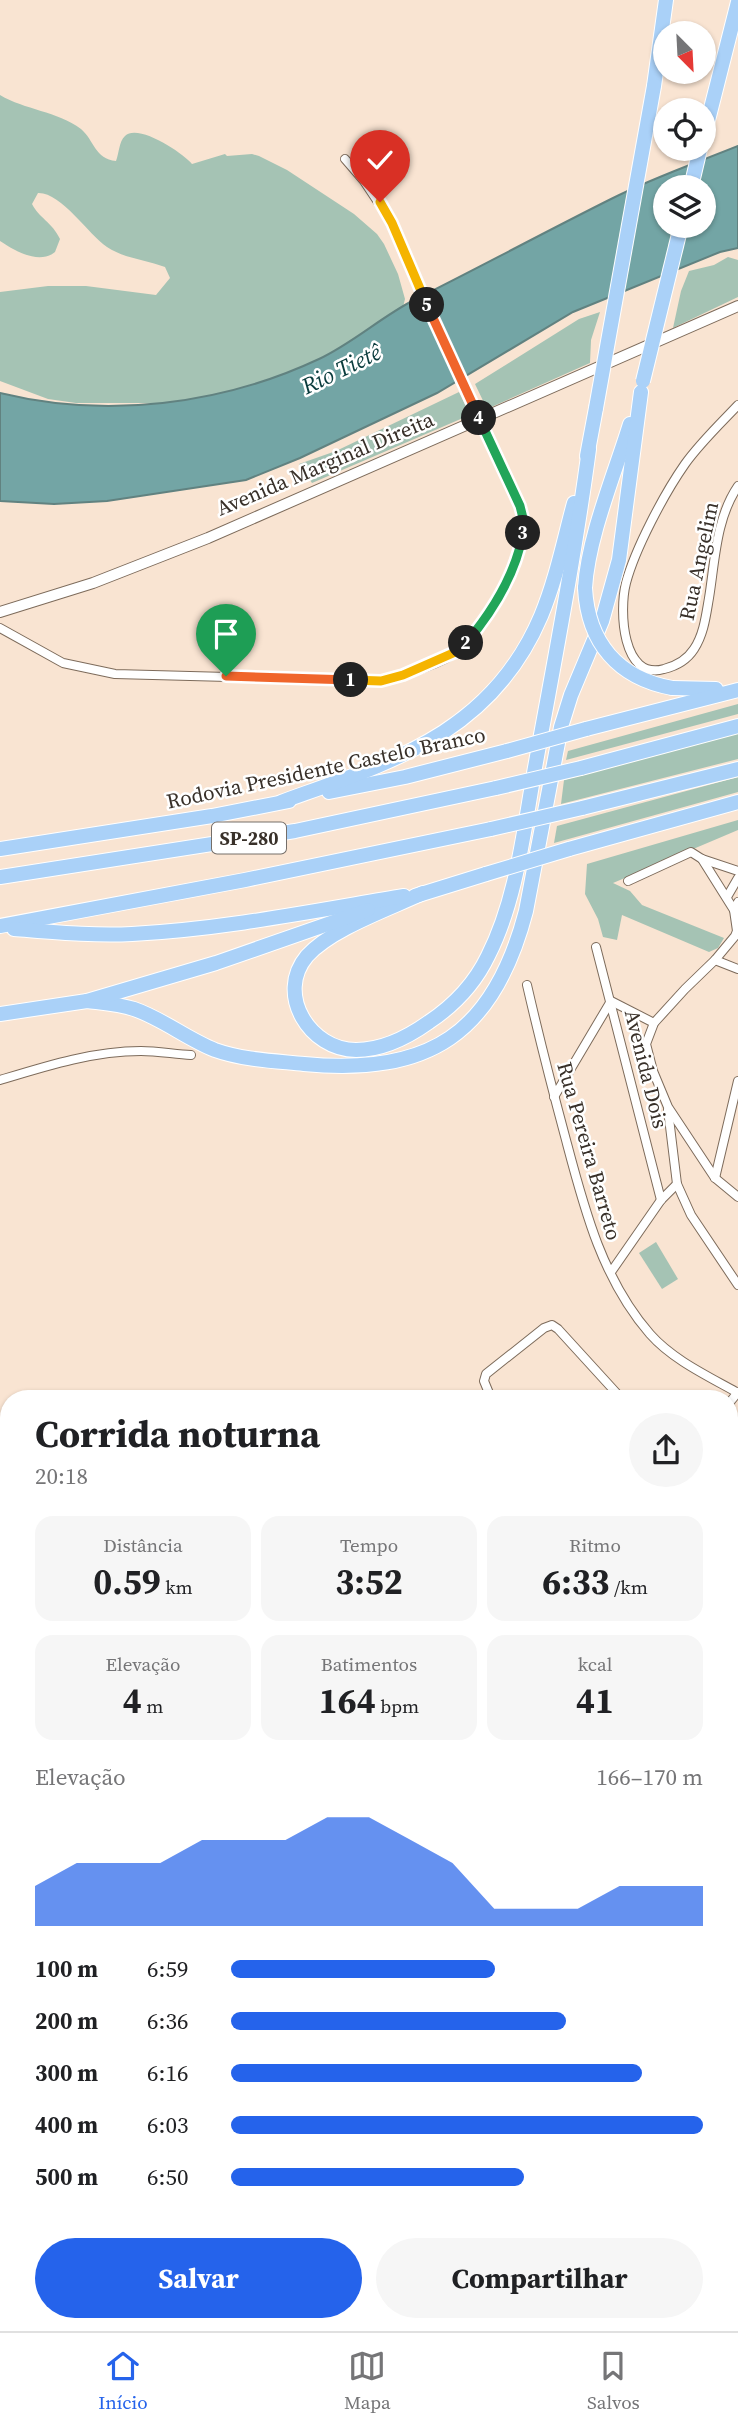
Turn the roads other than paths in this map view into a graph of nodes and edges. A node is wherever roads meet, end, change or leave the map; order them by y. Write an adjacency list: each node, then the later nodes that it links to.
1 (666, 0): 9 (highway, bridge)
2 (738, 2): 3 (highway)
3 (713, 98)
4 (345, 159): 12 (street, bridge)
5 (678, 238): 7 (highway, bridge)
6 (738, 306): 11 (main road, Avenida Marginal Direita)
7 (642, 386): 13 (highway, bridge); 33 (highway)
8 (738, 405): 10 (street, Rua Angelim)
9 (590, 444): 16 (highway); 24 (highway)
10 (738, 486)
11 (0, 612)
12 (0, 628)
13 (738, 688): 16 (highway, Rodovia Presidente Castelo Branco, bridge)
14 (738, 726): 21 (highway, SP-280, bridge)
15 (738, 769): 27 (highway, SP-280, bridge)
16 (281, 802): 18 (highway, Rodovia Presidente Castelo Branco)
17 (738, 802): 24 (highway, bridge)
18 (0, 849)
19 (702, 859): 20 (street); 23 (street); 25 (street)
20 (738, 871)
21 (0, 877)
22 (738, 878): 25 (street)
23 (628, 881)
24 (423, 894): 27 (highway); 33 (highway)
25 (727, 897): 26 (street)
26 (736, 906): 28 (street)
27 (0, 927)
28 (738, 932): 30 (street)
29 (596, 947): 34 (street, Avenida Dois)
30 (715, 960): 31 (street); 38 (street)
31 (738, 969)
32 (527, 985): 43 (street, Rua Pereira Barreto)
33 (87, 1000): 36 (highway)
34 (611, 1002): 38 (street); 43 (street); 48 (street, Avenida Dois)
35 (0, 1005): 36 (highway)
36 (50, 1006): 37 (highway)
37 (0, 1014)
38 (654, 1023): 44 (street)
39 (191, 1055): 40 (street)
40 (0, 1080)
41 (738, 1081): 42 (street)
42 (736, 1095): 45 (street)
43 (554, 1097): 49 (street, Rua Pereira Barreto)
44 (668, 1107): 45 (street); 46 (street)
45 (715, 1178): 47 (street)
46 (677, 1184): 48 (street); 50 (street)
47 (738, 1197)
48 (662, 1200): 49 (street)
49 (611, 1272): 53 (street, Rua Pereira Barreto)
50 (738, 1285)
51 (488, 1390): 52 (street)
52 (614, 1390)
53 (735, 1390)

